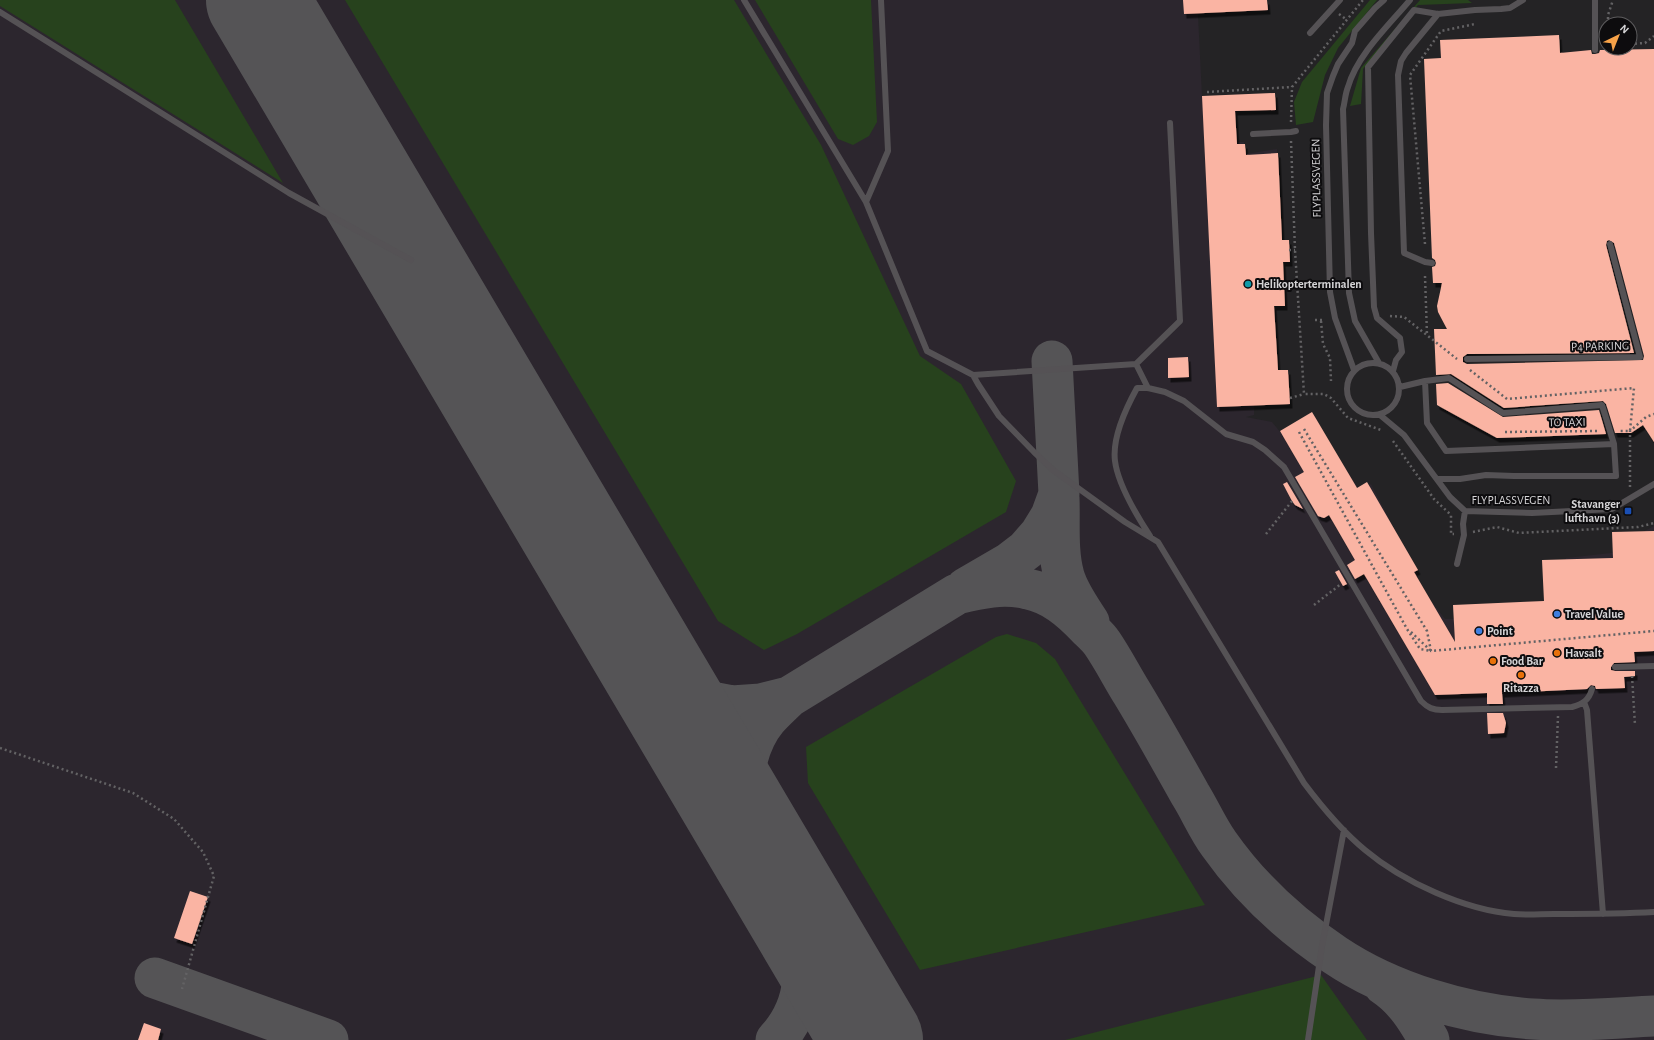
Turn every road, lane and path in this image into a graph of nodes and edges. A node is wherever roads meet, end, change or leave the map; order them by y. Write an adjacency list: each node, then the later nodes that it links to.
1 (744, 0): 23 (lane)
2 (881, 0): 23 (lane)
3 (1340, 0): 14 (lane)
4 (1363, 0): 18 (path)
5 (1384, 0): 38 (lane, FLYPLASSVEGEN)
6 (1410, 0): 36 (lane)
7 (1523, 0): 11 (lane)
8 (1595, 0): 17 (lane)
9 (1613, 0): 12 (path)
10 (0, 12): 28 (lane)
11 (1438, 14): 29 (lane); 39 (lane)
12 (1608, 16)
13 (1475, 24): 24 (path)
14 (1310, 32)
15 (1654, 36): 16 (path)
16 (1638, 43)
17 (1595, 50)
18 (1292, 87): 19 (path); 21 (path)
19 (1207, 92)
20 (1170, 123): 37 (lane)
21 (1293, 132): 22 (lane); 27 (path)
22 (1253, 134)
23 (866, 202): 40 (lane)
24 (1425, 244)
25 (1610, 244): 35 (lane, P4 PARKING)
26 (1289, 250): 27 (path)
27 (1295, 250): 45 (path)
28 (411, 260)
29 (1432, 262)
30 (1425, 276): 34 (path)
31 (1315, 320): 32 (path)
32 (1321, 320): 33 (path); 41 (path)
33 (1327, 320)
34 (1427, 335)
35 (1467, 359)
36 (1379, 363): 38 (lane); 39 (lane)
37 (1136, 364): 40 (lane); 44 (lane)
38 (1354, 370): 48 (lane)
39 (1393, 371): 43 (lane)
40 (973, 375): 65 (lane)
41 (1331, 381)
42 (1426, 381): 43 (lane); 50 (lane); 56 (lane)
43 (1400, 386): 48 (lane)
44 (1148, 388): 65 (lane); 76 (lane)
45 (1304, 394): 46 (path); 54 (path)
46 (1290, 398)
47 (1654, 414): 51 (path)
48 (1380, 415): 57 (lane, FLYPLASSVEGEN)
49 (1304, 429): 71 (path)
50 (1610, 430): 51 (path, TO TAXI); 53 (path, TO TAXI); 56 (lane)
51 (1630, 431): 59 (path)
52 (1299, 432): 69 (path)
53 (1505, 432)
54 (1387, 433)
55 (1392, 439): 64 (path)
56 (1614, 444): 57 (lane)
57 (1437, 479): 61 (lane, FLYPLASSVEGEN)
58 (1654, 484): 61 (lane, FLYPLASSVEGEN)
59 (1630, 488)
60 (1292, 501): 63 (path)
61 (1465, 511): 64 (lane)
62 (1654, 523): 64 (path)
63 (1266, 534)
64 (1464, 535): 66 (lane)
65 (1150, 537): 81 (lane)
66 (1457, 564)
67 (1342, 584): 68 (path)
68 (1314, 605)
69 (1407, 628): 71 (path); 71 (path)
70 (1654, 631): 71 (path)
71 (1431, 651)
72 (1654, 666): 73 (lane)
73 (1615, 667)
74 (1632, 676): 78 (path)
75 (1592, 689): 76 (lane)
76 (1584, 702): 83 (lane)
77 (1558, 709): 80 (path)
78 (1634, 725)
79 (0, 748): 84 (path)
80 (1556, 768)
81 (1344, 830): 83 (lane); 85 (lane)
82 (1654, 912): 83 (lane)
83 (1603, 914)
84 (182, 989)
85 (1308, 1040)

